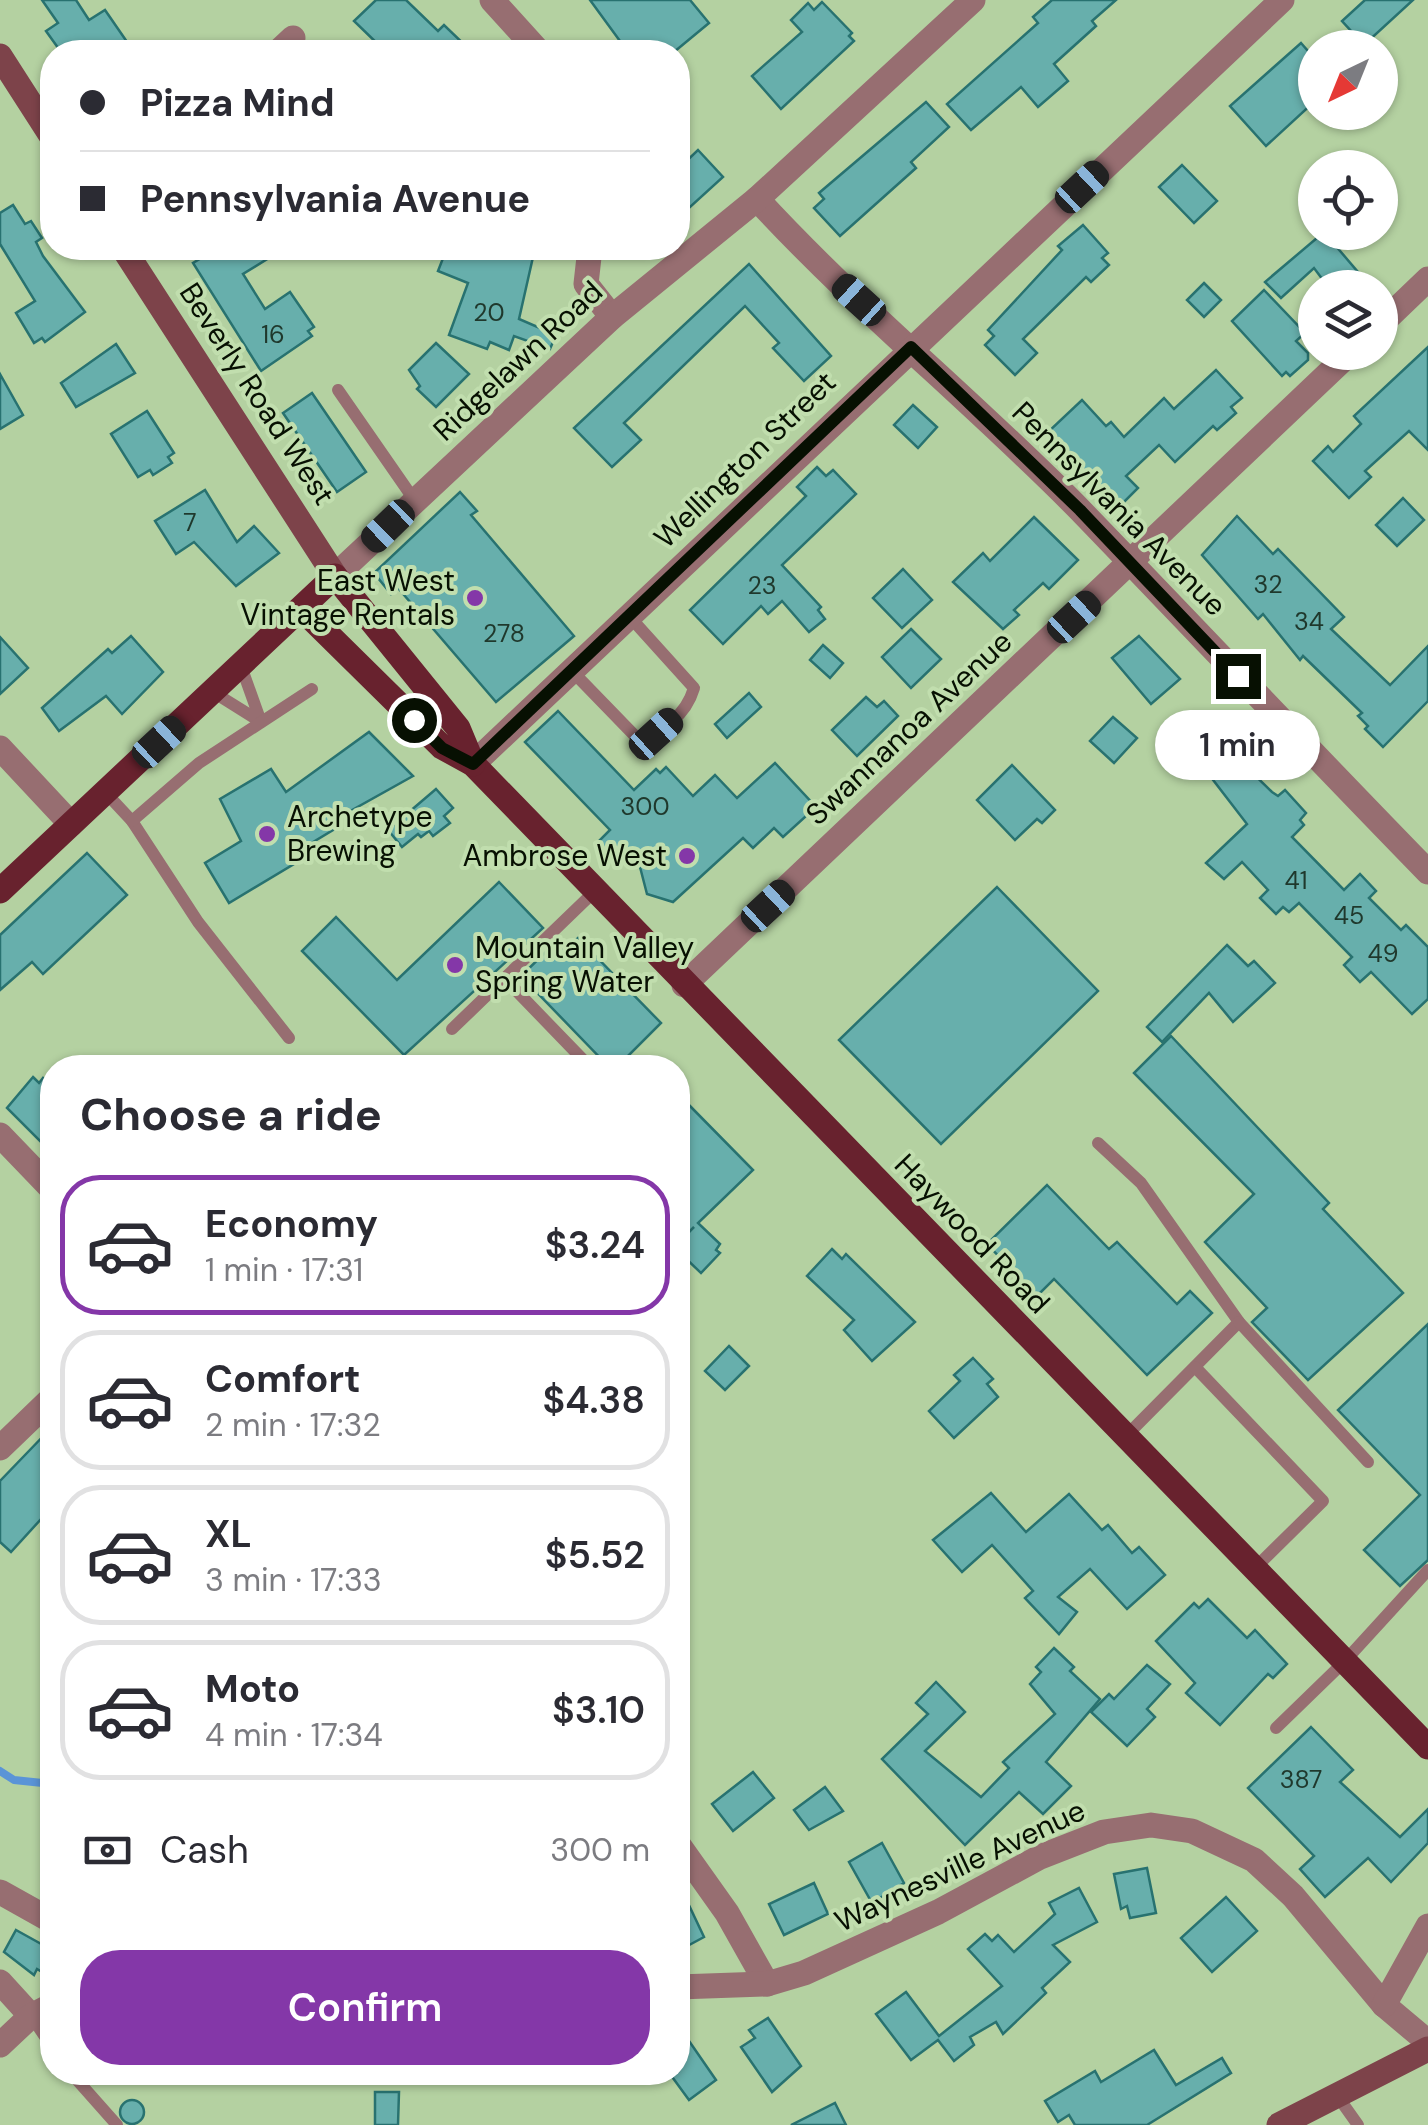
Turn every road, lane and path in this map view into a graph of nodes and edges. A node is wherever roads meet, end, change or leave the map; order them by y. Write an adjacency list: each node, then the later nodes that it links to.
1 (492, 0): 4 (street)
2 (973, 0): 7 (street, Ridgelawn Road)
3 (1282, 0): 15 (street, Wellington Street)
4 (528, 40)
5 (0, 56): 6 (street)
6 (40, 119)
7 (757, 199): 8 (street, Ridgelawn Road); 15 (street, Pennsylvania Avenue)
8 (690, 254)
9 (131, 260): 20 (street, Beverly Road West)
10 (589, 260): 14 (street)
11 (682, 260): 14 (street, Ridgelawn Road)
12 (1428, 279): 13 (street)
13 (1398, 308)
14 (612, 317): 18 (street, Ridgelawn Road)
15 (911, 347): 19 (street, Pennsylvania Avenue); 22 (street, Wellington Street)
16 (1333, 370): 19 (street, Swannanoa Avenue)
17 (338, 390): 18 (lane)
18 (415, 500): 20 (street, Ridgelawn Road)
19 (1130, 564): 33 (street, Pennsylvania Avenue); 37 (street, Swannanoa Avenue)
20 (336, 576): 21 (main road); 29 (main road, Haywood Road)
21 (302, 609): 23 (main road); 29 (main road, Haywood Road)
22 (628, 616): 24 (street, Wellington Street); 24 (lane)
23 (241, 666): 26 (main road); 27 (lane)
24 (572, 670): 29 (street, Wellington Street)
25 (312, 689): 27 (lane)
26 (213, 692): 27 (lane); 30 (main road)
27 (261, 722): 31 (lane)
28 (0, 748): 32 (street)
29 (473, 764): 35 (main road, Haywood Road)
30 (105, 792): 31 (lane); 32 (main road)
31 (132, 821): 39 (lane)
32 (71, 824): 34 (main road)
33 (1428, 872)
34 (0, 891)
35 (595, 891): 36 (lane); 37 (main road, Haywood Road)
36 (505, 979): 38 (lane); 40 (lane)
37 (684, 985): 47 (main road, Haywood Road)
38 (452, 1030)
39 (289, 1038)
40 (578, 1055)
41 (0, 1134): 43 (street)
42 (1098, 1142): 44 (lane)
43 (40, 1176)
44 (1239, 1322): 45 (lane); 49 (lane)
45 (1195, 1367): 47 (lane); 50 (lane)
46 (40, 1410): 48 (street)
47 (1124, 1437): 50 (main road, Haywood Road)
48 (0, 1448)
49 (1368, 1462)
50 (1254, 1569): 52 (main road, Haywood Road)
51 (1428, 1570): 52 (lane)
52 (1344, 1662): 53 (lane); 54 (main road, Haywood Road)
53 (1276, 1728)
54 (1424, 1737)
55 (690, 1861): 60 (street)
56 (0, 1892): 57 (street)
57 (40, 1914)
58 (1428, 1926): 62 (street)
59 (0, 1982): 63 (street)
60 (767, 1984): 61 (street, Waynesville Avenue); 62 (street, Waynesville Avenue)
61 (690, 1987)
62 (1384, 2004): 66 (street, Waynesville Avenue)
63 (40, 2009)
64 (40, 2012): 65 (street)
65 (0, 2045)
66 (1428, 2046): 68 (street)
67 (82, 2085): 69 (lane)
68 (1335, 2093): 70 (street); 71 (lane)
69 (117, 2125)
70 (1279, 2125)
71 (1358, 2125)

